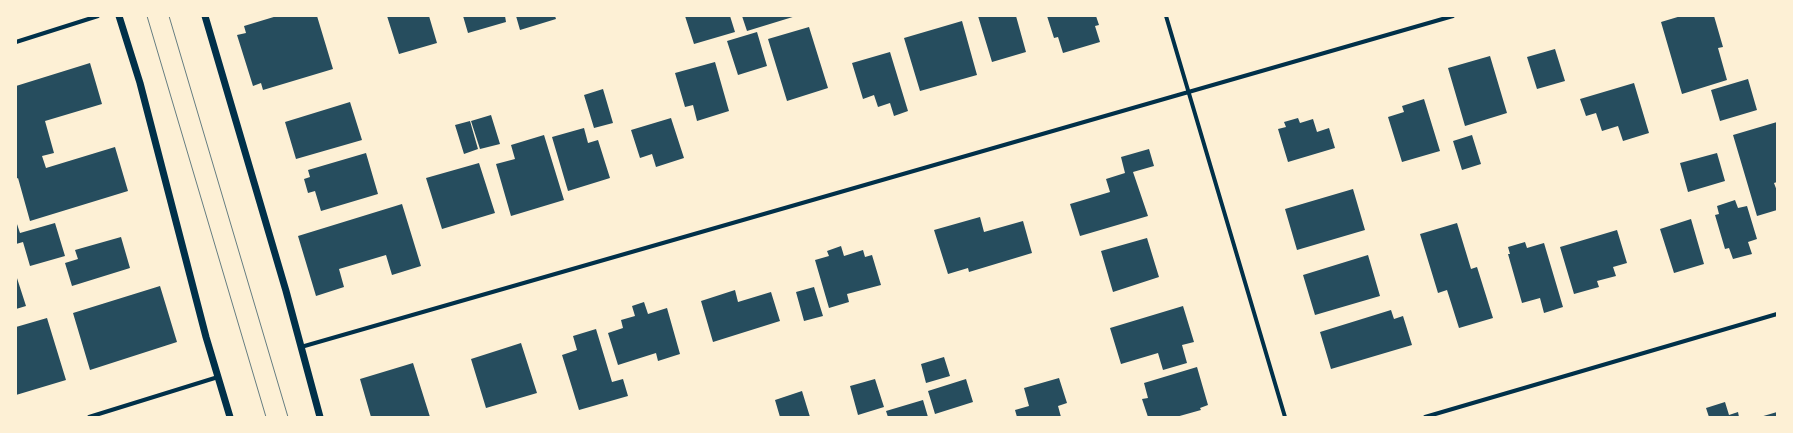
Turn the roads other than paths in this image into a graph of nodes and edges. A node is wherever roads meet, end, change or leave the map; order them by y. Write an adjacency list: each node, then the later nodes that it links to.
1 (98, 16): 6 (street)
2 (119, 16): 10 (street)
3 (205, 16): 9 (street)
4 (1166, 16): 7 (street)
5 (1453, 16): 7 (street)
6 (16, 42)
7 (1189, 93): 9 (street); 14 (street)
8 (1777, 314): 15 (street)
9 (301, 347): 13 (street)
10 (218, 377): 11 (street); 12 (street)
11 (89, 417)
12 (230, 417)
13 (320, 417)
14 (1285, 417)
15 (1425, 417)

